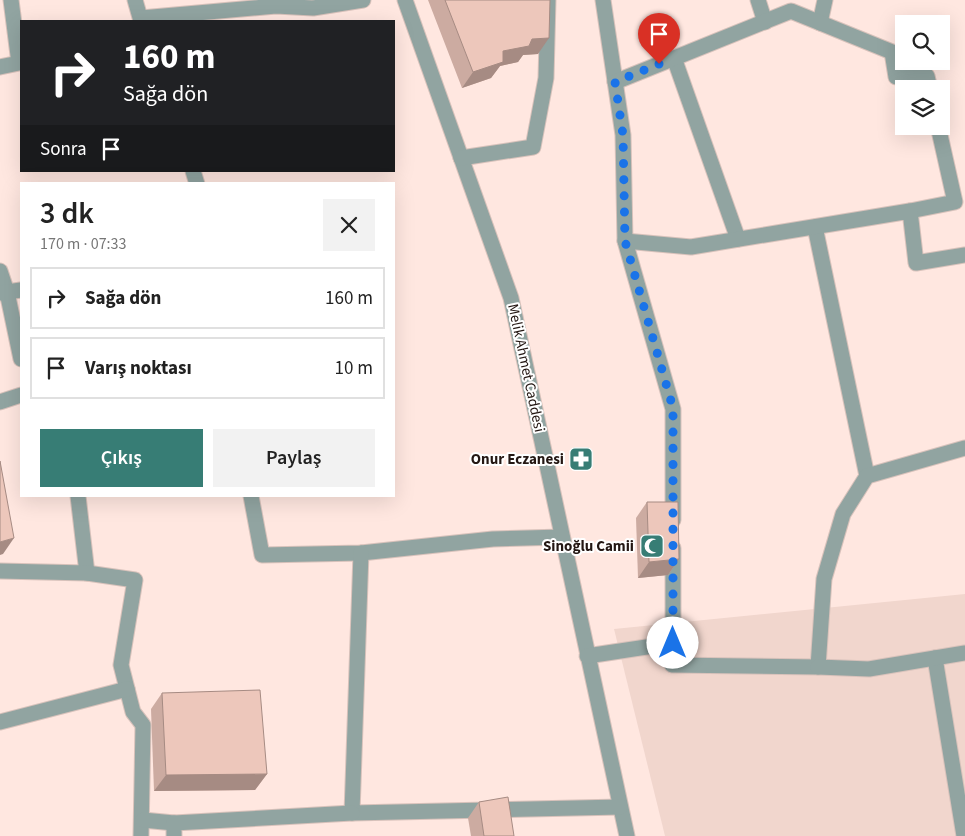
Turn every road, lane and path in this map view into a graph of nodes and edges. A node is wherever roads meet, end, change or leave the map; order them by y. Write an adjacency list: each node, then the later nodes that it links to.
1 (11, 0): 13 (street)
2 (135, 0): 9 (street)
3 (363, 0): 9 (street)
4 (404, 0): 17 (street, Melik Ahmet Caddesi)
5 (548, 0): 17 (street)
6 (604, 0): 15 (street)
7 (758, 0): 10 (street)
8 (825, 0): 11 (street)
9 (141, 20)
10 (765, 22): 11 (street); 12 (street)
11 (820, 23): 14 (street)
12 (674, 58): 15 (street); 20 (street)
13 (0, 67)
14 (928, 80)
15 (615, 82): 21 (street)
16 (940, 135): 18 (street)
17 (461, 158): 32 (street, Melik Ahmet Caddesi)
18 (910, 211): 19 (street); 22 (street)
19 (816, 226): 20 (street); 29 (street)
20 (738, 239): 21 (street)
21 (625, 241): 36 (street)
22 (965, 255)
23 (0, 271): 24 (street)
24 (9, 292): 25 (street)
25 (20, 353)
26 (20, 395): 27 (street)
27 (0, 402)
28 (965, 448): 29 (street)
29 (867, 476): 40 (street)
30 (78, 497): 35 (street)
31 (251, 497): 33 (street)
32 (562, 537): 33 (street); 38 (street, Melik Ahmet Caddesi)
33 (361, 553): 44 (street)
34 (0, 571): 35 (street)
35 (87, 573): 41 (street)
36 (673, 643): 38 (street); 40 (street)
37 (965, 653): 39 (street)
38 (587, 656): 43 (street, Melik Ahmet Caddesi)
39 (935, 658): 40 (street); 49 (street)
40 (818, 667)
41 (127, 690): 42 (street); 45 (street)
42 (0, 722)
43 (620, 807): 44 (street); 48 (street, Melik Ahmet Caddesi)
44 (352, 813): 46 (street)
45 (143, 820): 46 (street); 47 (street)
46 (174, 829)
47 (141, 836)
48 (627, 836)
49 (964, 836)

